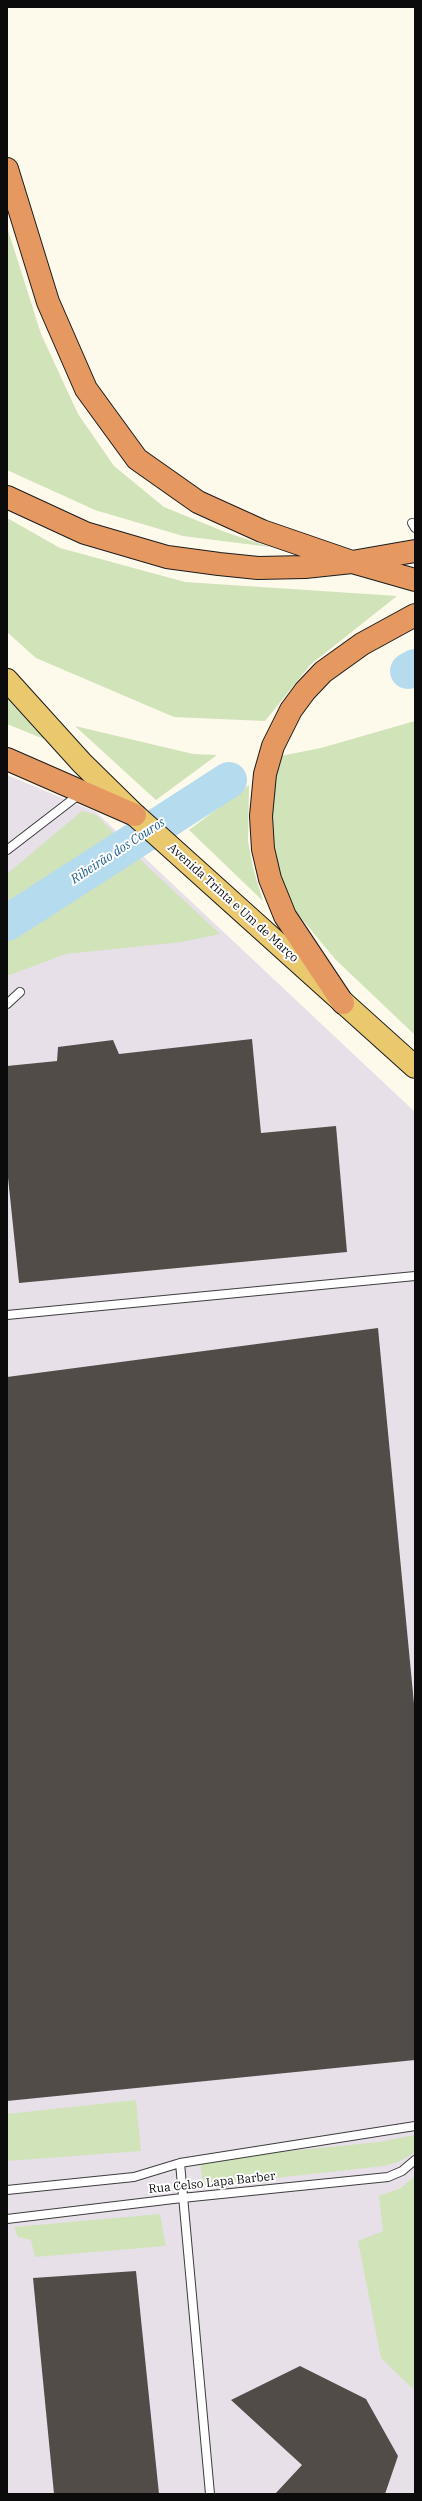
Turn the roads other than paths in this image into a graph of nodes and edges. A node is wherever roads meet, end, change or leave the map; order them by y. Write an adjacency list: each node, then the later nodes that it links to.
1 (7, 170): 4 (highway)
2 (7, 497): 4 (highway)
3 (415, 551): 4 (highway)
4 (352, 562): 5 (highway)
5 (415, 580)
6 (415, 615): 13 (highway)
7 (7, 680): 10 (main road, Avenida Trinta e Um de Março)
8 (7, 759): 9 (highway)
9 (83, 791): 10 (highway); 11 (lane)
10 (139, 818): 13 (main road, Avenida Trinta e Um de Março)
11 (7, 850)
12 (7, 994): 14 (lane)
13 (343, 1003): 15 (main road, Avenida Trinta e Um de Março)
14 (7, 1004)
15 (415, 1067)
16 (415, 1276): 17 (lane)
17 (7, 1315)
18 (415, 2126): 20 (lane)
19 (415, 2160): 22 (lane, Rua Celso Lapa Barber)
20 (180, 2163): 21 (lane); 22 (lane)
21 (7, 2190)
22 (182, 2198): 23 (lane, Rua Celso Lapa Barber); 24 (lane)
23 (7, 2219)
24 (210, 2494)

